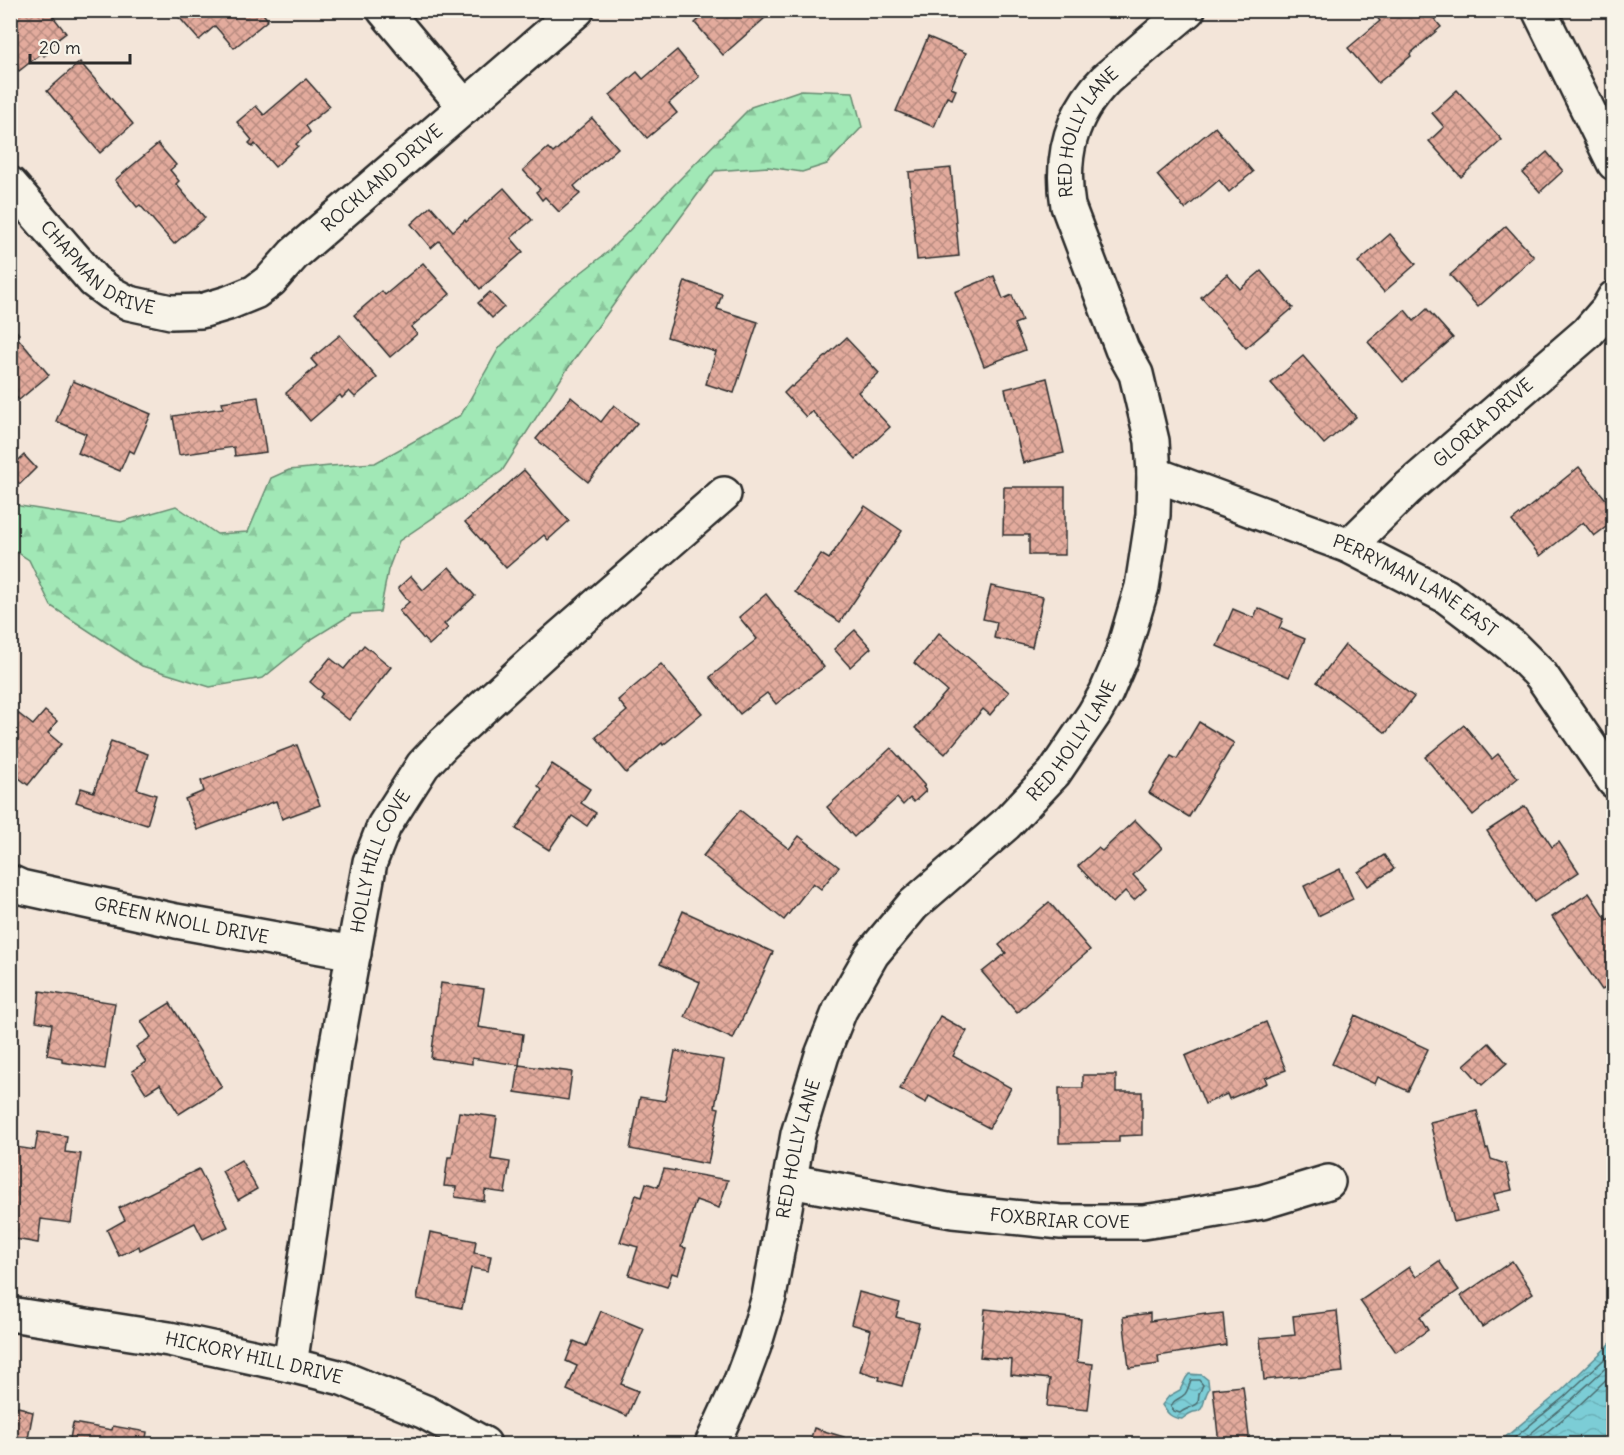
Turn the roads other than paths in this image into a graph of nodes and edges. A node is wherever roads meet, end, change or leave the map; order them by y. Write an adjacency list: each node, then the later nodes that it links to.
1 (384, 10): 5 (street)
2 (577, 10): 5 (street, ROCKLAND DRIVE)
3 (1188, 10): 10 (street, RED HOLLY LANE)
4 (1539, 10): 6 (street)
5 (465, 107): 9 (street, ROCKLAND DRIVE)
6 (1614, 163)
7 (10, 184): 9 (street, CHAPMAN DRIVE)
8 (1614, 298): 12 (street, GLORIA DRIVE)
9 (171, 312)
10 (1154, 474): 12 (street, PERRYMAN LANE EAST); 16 (street, RED HOLLY LANE)
11 (724, 494): 15 (street, HOLLY HILL COVE)
12 (1349, 546): 13 (street, PERRYMAN LANE EAST)
13 (1614, 781)
14 (10, 882): 15 (street, GREEN KNOLL DRIVE)
15 (354, 953): 19 (street, HOLLY HILL COVE)
16 (790, 1181): 17 (street, FOXBRIAR COVE); 21 (street, RED HOLLY LANE)
17 (1328, 1182)
18 (10, 1314): 19 (street, HICKORY HILL DRIVE)
19 (290, 1365): 20 (street, HICKORY HILL DRIVE)
20 (484, 1444)
21 (712, 1444)

